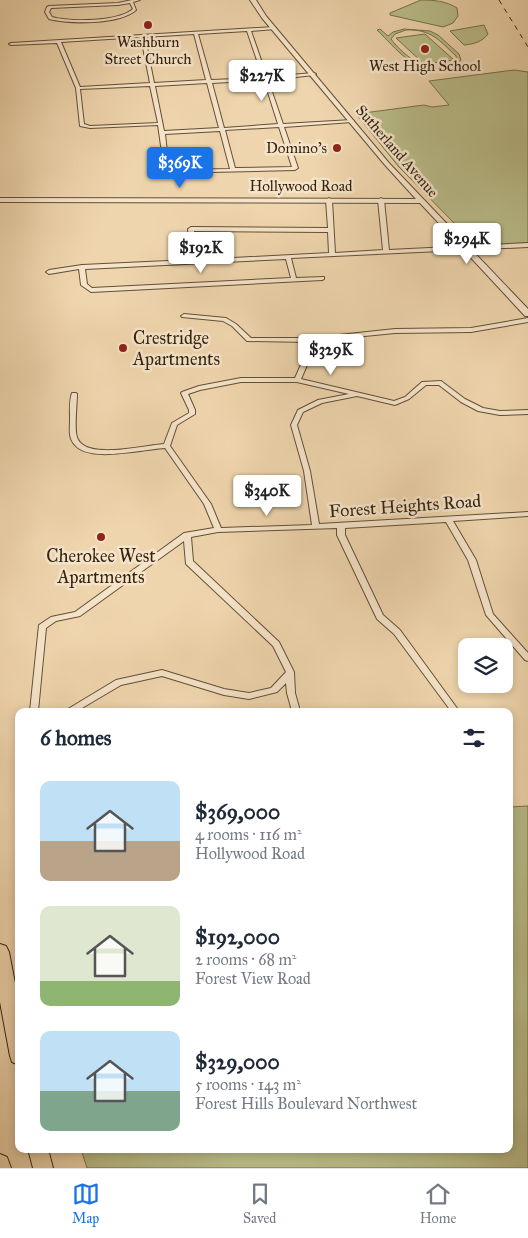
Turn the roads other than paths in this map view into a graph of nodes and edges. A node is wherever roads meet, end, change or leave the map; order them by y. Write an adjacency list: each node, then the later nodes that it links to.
1 (138, 0): 3 (street)
2 (253, 0): 4 (street, Sutherland Avenue)
3 (131, 2): 3 (street)
4 (274, 28): 5 (street); 10 (street, Sutherland Avenue)
5 (249, 30): 6 (street); 11 (street)
6 (196, 34): 7 (street); 12 (street)
7 (143, 37): 8 (street); 13 (street)
8 (58, 41): 9 (street); 14 (street)
9 (11, 44)
10 (314, 74): 11 (street); 15 (street, Sutherland Avenue)
11 (265, 79): 12 (street); 17 (street)
12 (209, 81): 13 (street); 18 (street)
13 (151, 84): 14 (street); 16 (street)
14 (78, 88): 16 (street)
15 (352, 122): 17 (street); 24 (street, Sutherland Avenue)
16 (159, 124): 19 (street)
17 (281, 127): 18 (street); 20 (street)
18 (223, 131): 19 (street); 20 (street)
19 (162, 133): 20 (street)
20 (233, 170)
21 (0, 200): 22 (street, Hollywood Road)
22 (330, 200): 23 (street, Hollywood Road); 25 (street)
23 (381, 200): 24 (street, Hollywood Road); 28 (street)
24 (422, 201): 27 (street, Sutherland Avenue)
25 (330, 230): 29 (street); 31 (street)
26 (528, 245): 27 (street)
27 (466, 248): 28 (street); 36 (street, Sutherland Avenue)
28 (386, 251): 29 (street)
29 (332, 254): 30 (street)
30 (288, 257): 31 (street); 35 (street)
31 (194, 261): 32 (street)
32 (82, 266): 33 (street); 35 (street)
33 (48, 272)
34 (322, 278): 35 (street)
35 (294, 279)
36 (528, 314)
37 (184, 316): 39 (street)
38 (528, 320): 39 (street)
39 (311, 340): 40 (street)
40 (297, 380): 42 (street); 44 (street)
41 (74, 394): 44 (street)
42 (360, 394): 43 (street); 47 (street)
43 (528, 412)
44 (167, 446): 49 (street)
45 (528, 514): 46 (street, Forest Heights Road)
46 (448, 518): 48 (street, Forest Heights Road); 51 (street)
47 (316, 526): 48 (street, Forest Heights Road); 49 (street, Forest Heights Road)
48 (341, 526): 56 (street)
49 (218, 530): 50 (street, Forest Heights Road)
50 (186, 536): 52 (street); 53 (street, Forest Heights Road)
51 (528, 658)
52 (290, 672): 54 (street); 55 (street)
53 (34, 708)
54 (76, 708)
55 (295, 708)
56 (453, 708)
57 (0, 952): 58 (highway)
58 (15, 1034)
59 (39, 1153): 62 (highway)
60 (0, 1164): 61 (highway)
61 (1, 1168)
62 (43, 1168)

